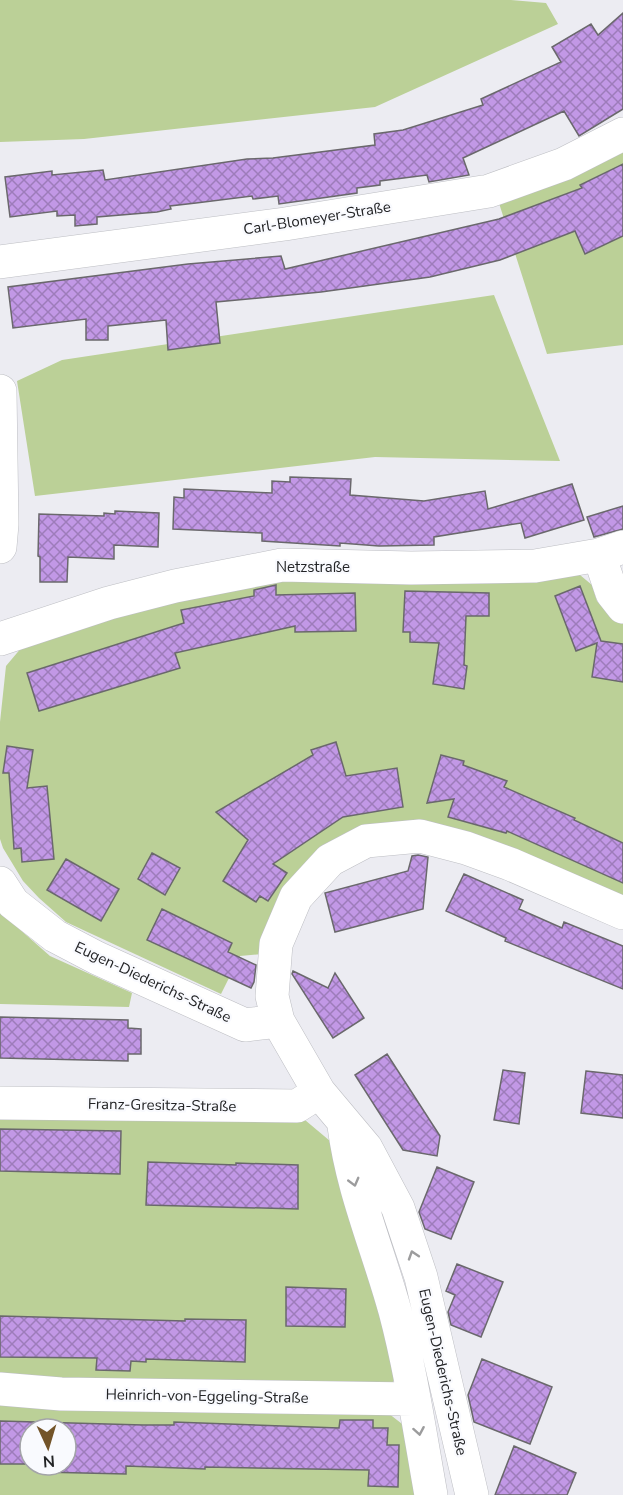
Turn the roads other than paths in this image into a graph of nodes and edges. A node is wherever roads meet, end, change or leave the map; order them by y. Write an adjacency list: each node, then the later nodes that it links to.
1 (623, 134): 2 (street, Carl-Blomeyer-Straße)
2 (0, 262)
3 (0, 391): 4 (street)
4 (1, 531)
5 (611, 551): 6 (street, Netzstraße); 7 (street, Netzstraße)
6 (623, 607)
7 (0, 639)
8 (0, 883): 10 (street, Eugen-Diederichs-Straße)
9 (623, 913): 10 (street)
10 (278, 1021): 11 (street, Eugen-Diederichs-Straße)
11 (319, 1092): 12 (street, Franz-Gresitza-Straße); 13 (street, Eugen-Diederichs-Straße)
12 (0, 1103)
13 (344, 1124): 15 (street, one-way to 15); 17 (street, Eugen-Diederichs-Straße, one-way to 13)
14 (0, 1389): 15 (street, Heinrich-von-Eggeling-Straße)
15 (413, 1399): 16 (street, one-way to 16)
16 (431, 1495)
17 (472, 1495)

